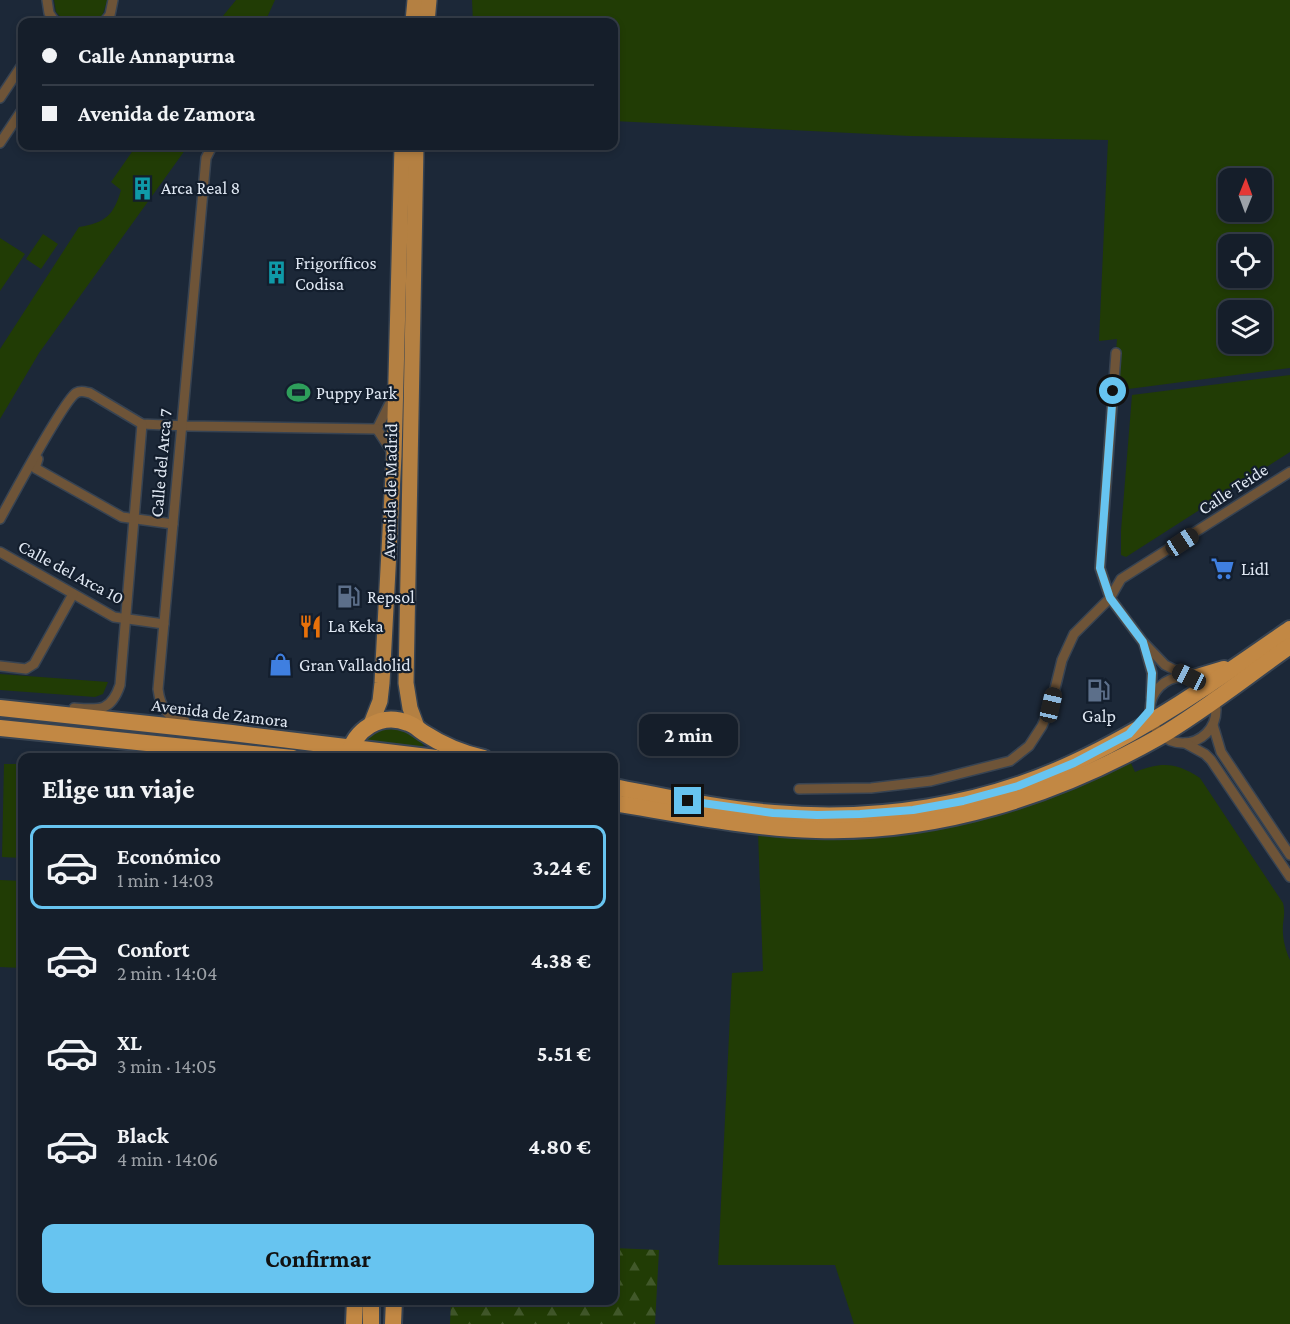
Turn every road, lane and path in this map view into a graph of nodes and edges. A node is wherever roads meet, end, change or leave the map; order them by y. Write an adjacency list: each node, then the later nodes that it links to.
1 (47, 0): 5 (street)
2 (113, 0): 6 (street)
3 (415, 0): 7 (main road)
4 (429, 0): 8 (main road)
5 (52, 18)
6 (110, 18)
7 (413, 18)
8 (427, 18)
9 (18, 71): 10 (street)
10 (0, 98)
11 (18, 116): 12 (street)
12 (0, 143)
13 (210, 150): 19 (street, Calle del Arca 7)
14 (402, 150): 17 (main road, Avenida de Madrid)
15 (416, 150): 43 (main road, Avenida de Madrid)
16 (1116, 353): 29 (street)
17 (396, 391): 20 (street); 22 (main road, Avenida de Madrid)
18 (142, 424): 19 (street); 21 (street); 25 (street, Calle del Arca 7)
19 (181, 426): 20 (street); 26 (street, Calle del Arca 7)
20 (377, 429): 22 (street, Avenida de Madrid)
21 (41, 448): 24 (street); 25 (street)
22 (394, 456): 40 (main road, Avenida de Madrid)
23 (1290, 472): 29 (street, Calle Teide)
24 (0, 519)
25 (134, 519): 26 (street); 30 (street, Calle del Arca 7)
26 (172, 524): 31 (street, Calle del Arca 7)
27 (0, 552): 28 (street, Calle del Arca 10)
28 (73, 594): 30 (street, Calle del Arca 10); 35 (street)
29 (1110, 598): 33 (street); 50 (street, Calle Teide)
30 (125, 619): 31 (street, Calle del Arca 10); 38 (street, Calle del Arca 7)
31 (164, 624): 44 (street, Calle del Arca 7)
32 (1290, 629): 36 (highway)
33 (1143, 642): 37 (street); 41 (street)
34 (1290, 646): 36 (highway)
35 (0, 666)
36 (1240, 672): 37 (highway); 37 (highway)
37 (1206, 696): 41 (highway); 41 (street); 41 (street); 52 (street)
38 (0, 702)
39 (0, 708): 44 (highway, Avenida de Zamora)
40 (371, 724): 43 (highway); 46 (highway)
41 (1162, 726): 49 (highway); 51 (highway); 53 (street)
42 (0, 728): 45 (highway, Avenida de Zamora)
43 (420, 730): 47 (highway); 48 (highway)
44 (232, 733): 46 (highway, Avenida de Zamora)
45 (244, 753)
46 (349, 753)
47 (434, 753)
48 (466, 753)
49 (618, 788)
50 (799, 789)
51 (618, 804)
52 (1290, 855)
53 (1290, 877)
54 (355, 1305): 57 (highway)
55 (371, 1305): 58 (highway)
56 (394, 1305): 59 (highway)
57 (354, 1324)
58 (370, 1324)
59 (393, 1324)

